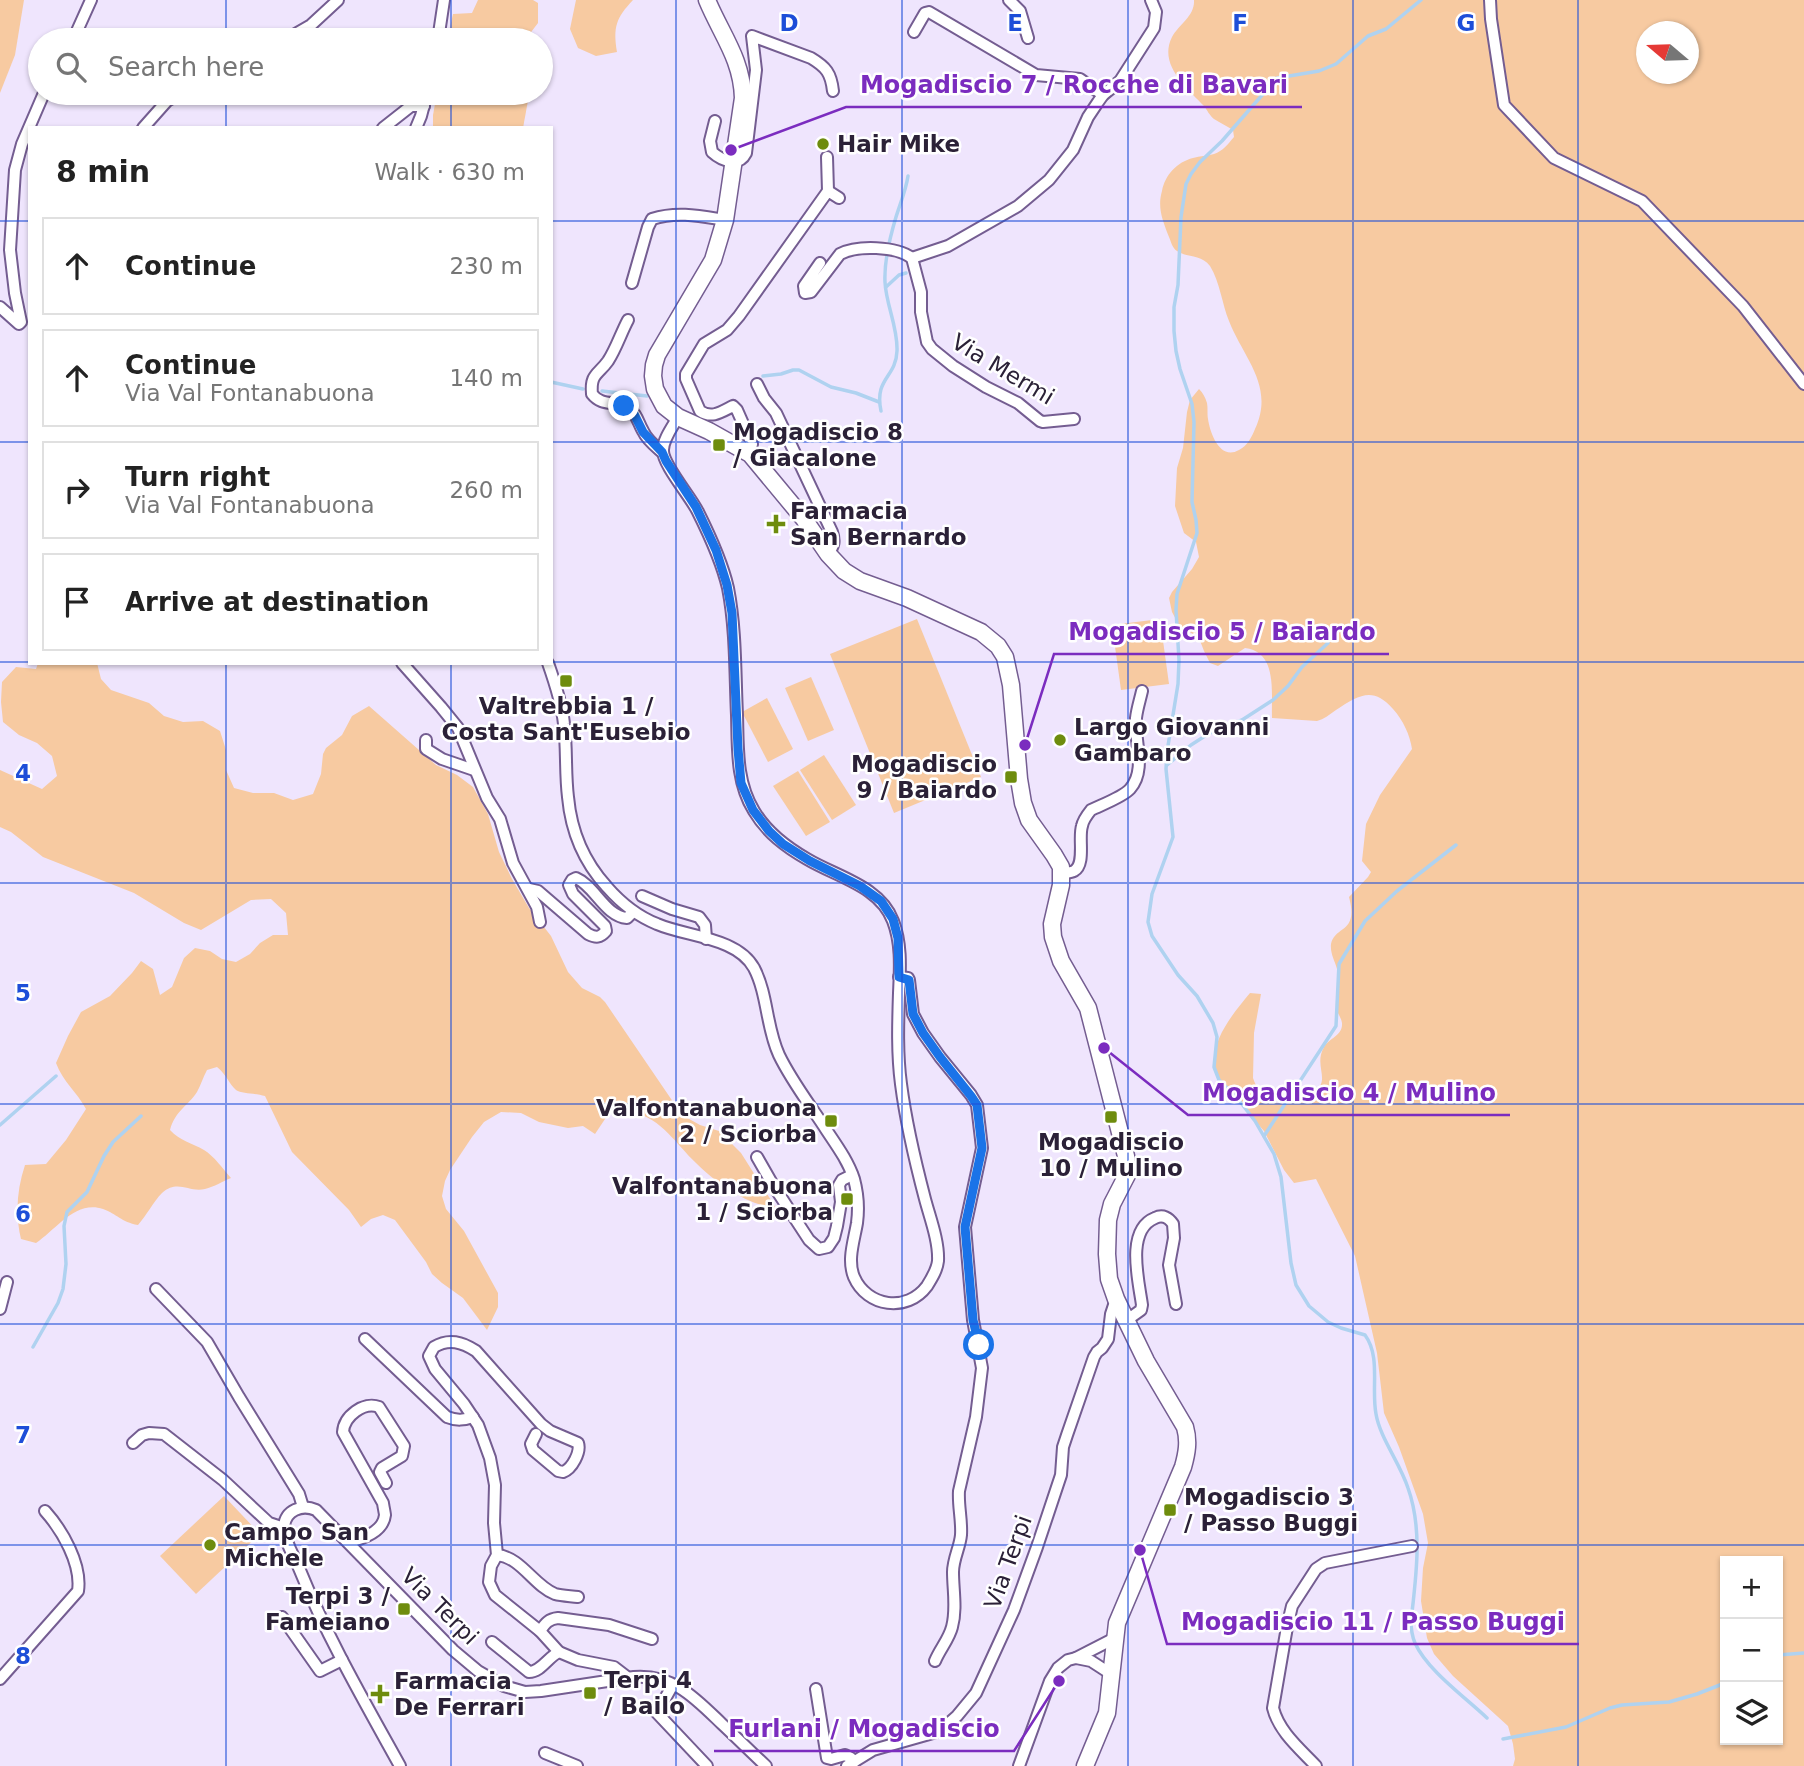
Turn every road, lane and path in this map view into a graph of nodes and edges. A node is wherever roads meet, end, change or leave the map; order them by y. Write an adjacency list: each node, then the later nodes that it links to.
1 (91, 0): 8 (street)
2 (338, 0): 9 (street)
3 (444, 0): 10 (street)
4 (707, 0): 25 (street)
5 (1009, 0): 12 (street)
6 (1151, 0): 14 (street)
7 (1490, 0): 35 (street)
8 (78, 28)
9 (307, 28)
10 (440, 28)
11 (914, 32): 14 (street)
12 (1028, 38)
13 (833, 91): 25 (street)
14 (1103, 95): 29 (street)
15 (39, 105): 19 (street)
16 (163, 105): 20 (street)
17 (424, 106): 21 (street); 22 (street)
18 (715, 121): 25 (street)
19 (30, 126)
20 (145, 126)
21 (386, 126)
22 (417, 126)
23 (28, 131): 32 (street)
24 (827, 157): 26 (street)
25 (733, 162): 28 (street)
26 (828, 191): 27 (street); 39 (street)
27 (839, 198)
28 (725, 220): 31 (street); 36 (street)
29 (908, 256): 30 (street); 37 (street, Via Mermi)
30 (820, 263)
31 (632, 283)
32 (0, 307)
33 (628, 320): 38 (street)
34 (757, 384): 40 (street)
35 (1804, 384)
36 (678, 417): 38 (street); 39 (street)
37 (1074, 419)
38 (662, 452): 52 (street)
39 (750, 454): 40 (street)
40 (828, 554): 46 (street)
41 (404, 665): 45 (street)
42 (549, 665): 49 (street)
43 (1142, 691): 46 (street)
44 (426, 740): 45 (street)
45 (474, 770): 47 (street)
46 (1062, 874): 57 (street)
47 (529, 889): 49 (street); 50 (street)
48 (642, 896): 51 (street)
49 (633, 912): 51 (street)
50 (540, 922)
51 (706, 939): 54 (street)
52 (899, 977): 54 (street); 81 (street)
53 (757, 1157): 54 (street)
54 (852, 1174)
55 (7, 1282): 59 (street)
56 (156, 1289): 66 (street)
57 (1116, 1299): 60 (street); 88 (street, Via Terpi)
58 (1176, 1304): 60 (street)
59 (0, 1309)
60 (1127, 1320): 75 (street)
61 (365, 1339): 62 (street)
62 (473, 1417): 63 (street); 71 (street)
63 (536, 1434)
64 (133, 1443): 68 (street)
65 (386, 1483): 69 (street)
66 (303, 1507): 68 (street); 69 (street, Via Terpi)
67 (45, 1511): 84 (street)
68 (284, 1528): 80 (street)
69 (348, 1542): 83 (street, Via Terpi)
70 (1412, 1546): 95 (street)
71 (497, 1555): 72 (street); 74 (street)
72 (578, 1597)
73 (282, 1617): 80 (street)
74 (540, 1632): 76 (street); 78 (street)
75 (1115, 1638): 79 (street); 82 (street)
76 (652, 1639)
77 (492, 1642): 78 (street)
78 (559, 1652): 83 (street)
79 (1076, 1658): 82 (street); 93 (street)
80 (342, 1660): 89 (street)
81 (935, 1661)
82 (1111, 1674): 94 (street)
83 (628, 1677): 85 (street, Via Terpi)
84 (0, 1679)
85 (676, 1685): 91 (street); 92 (street, Via Terpi)
86 (816, 1689): 88 (street)
87 (545, 1753): 90 (street)
88 (851, 1764)
89 (400, 1766)
90 (577, 1766)
91 (707, 1766)
92 (766, 1766)
93 (1019, 1766)
94 (1085, 1766)
95 (1316, 1766)

